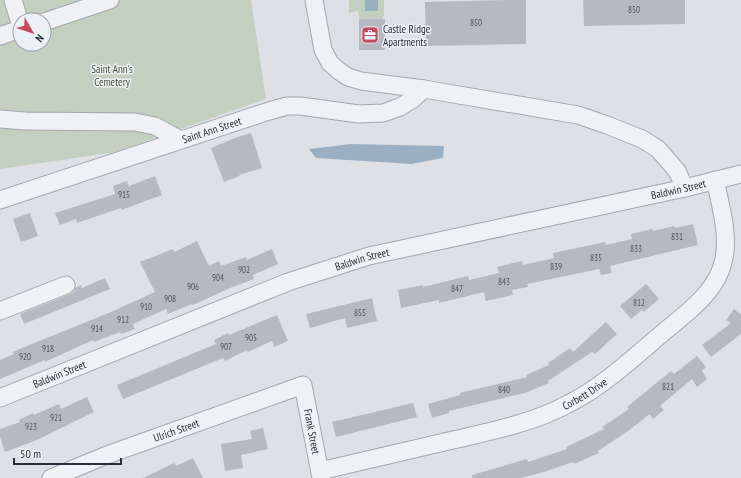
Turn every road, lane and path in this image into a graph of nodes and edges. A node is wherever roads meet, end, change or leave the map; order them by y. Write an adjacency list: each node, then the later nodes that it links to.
1 (13, 0): 4 (street)
2 (110, 0): 5 (street)
3 (314, 0): 8 (street)
4 (17, 12)
5 (52, 19)
6 (12, 32): 7 (street)
7 (0, 36)
8 (424, 88): 10 (street, Saint Ann Street); 13 (street)
9 (0, 119): 10 (street)
10 (179, 139): 14 (street, Saint Ann Street)
11 (741, 174): 12 (street, Baldwin Street)
12 (715, 180): 13 (street, Baldwin Street); 19 (street, Corbett Drive)
13 (685, 188): 18 (street, Baldwin Street)
14 (0, 200)
15 (66, 285): 16 (street)
16 (0, 311)
17 (303, 385): 19 (street, Frank Street); 20 (street, Ulrich Street)
18 (0, 398)
19 (321, 475)
20 (51, 478)

